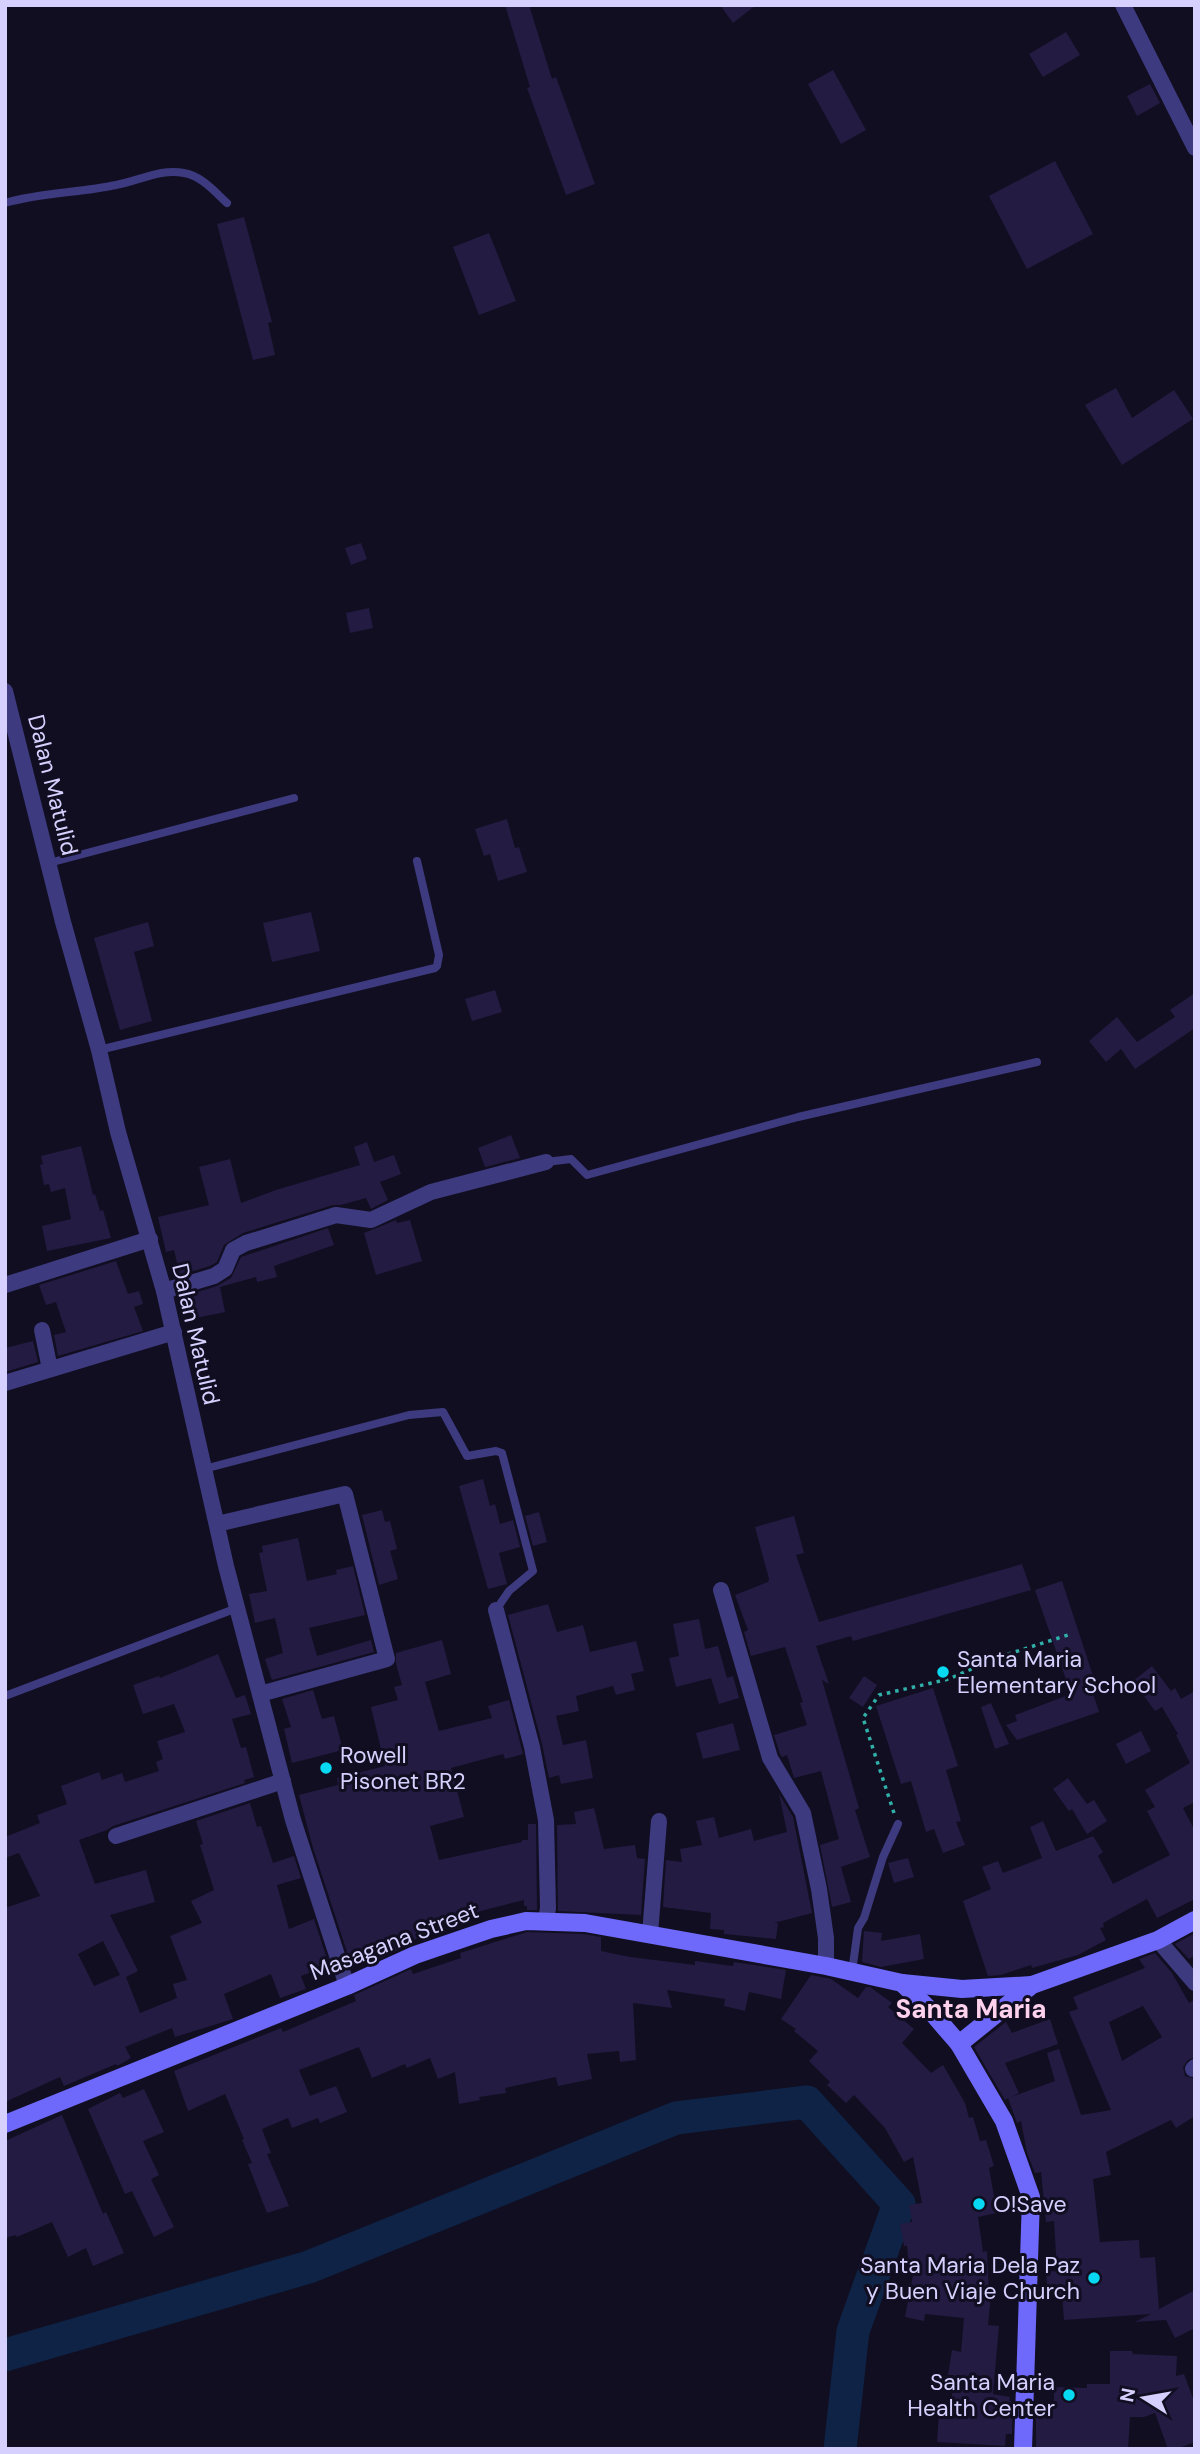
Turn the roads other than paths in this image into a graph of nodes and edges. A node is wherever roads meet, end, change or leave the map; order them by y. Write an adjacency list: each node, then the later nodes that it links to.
1 (1123, 5): 2 (street)
2 (1195, 148)
3 (5, 203): 4 (lane)
4 (228, 204)
5 (5, 691): 8 (street, Dalan Matulid)
6 (295, 798): 8 (lane)
7 (417, 861): 9 (lane)
8 (49, 863): 9 (street, Dalan Matulid)
9 (99, 1051): 12 (street, Dalan Matulid)
10 (1037, 1062): 11 (lane)
11 (546, 1162): 14 (street)
12 (150, 1239): 13 (street); 14 (street, Dalan Matulid)
13 (5, 1285)
14 (164, 1291): 16 (street, Dalan Matulid)
15 (42, 1330): 17 (street)
16 (174, 1332): 17 (street); 19 (street, Dalan Matulid)
17 (50, 1369): 18 (street)
18 (5, 1383)
19 (204, 1469): 20 (street, Dalan Matulid); 23 (lane)
20 (217, 1524): 22 (street, Dalan Matulid); 24 (street)
21 (721, 1590): 34 (street)
22 (237, 1608): 24 (street, Dalan Matulid); 25 (lane)
23 (496, 1610): 30 (street)
24 (260, 1694): 26 (street, Dalan Matulid)
25 (5, 1696)
26 (283, 1781): 29 (street); 39 (street, Dalan Matulid)
27 (659, 1821): 32 (street)
28 (898, 1824): 35 (lane)
29 (116, 1836)
30 (546, 1920): 32 (street, Masagana Street); 39 (street, Masagana Street)
31 (1195, 1920): 33 (street)
32 (650, 1934): 34 (street, Masagana Street)
33 (1158, 1940): 37 (street); 38 (street)
34 (826, 1966): 35 (street, Masagana Street)
35 (852, 1972): 36 (street, Masagana Street)
36 (902, 1983): 38 (street, Masagana Street); 40 (street)
37 (1195, 1983)
38 (1032, 1985): 40 (street)
39 (347, 1986): 41 (street, Masagana Street)
40 (959, 2044): 42 (street)
41 (5, 2124)
42 (1023, 2449)

